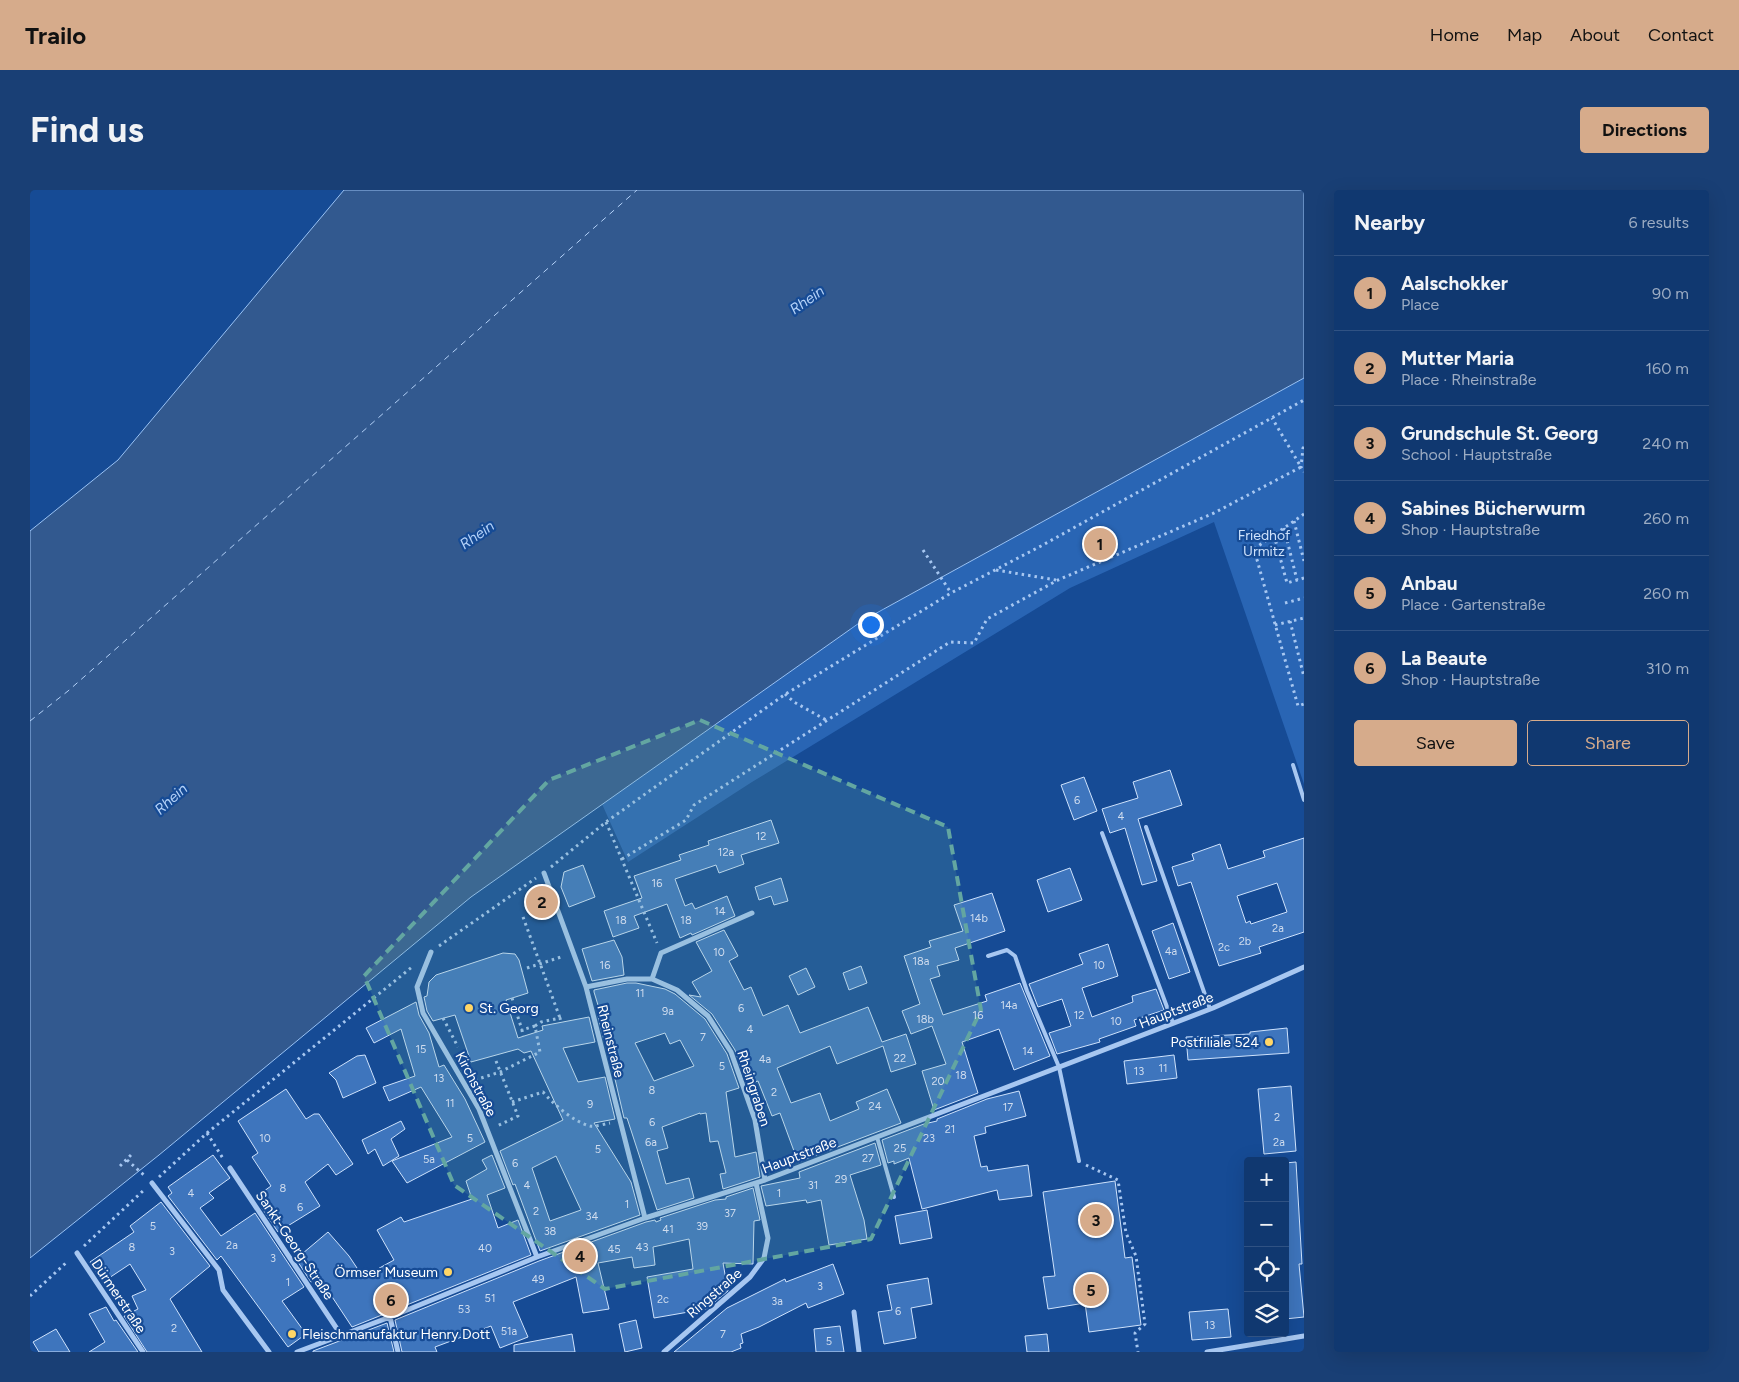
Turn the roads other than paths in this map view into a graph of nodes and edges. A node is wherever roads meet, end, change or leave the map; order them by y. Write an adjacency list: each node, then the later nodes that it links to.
1 (1293, 765): 2 (lane)
2 (1304, 800)
3 (1146, 827): 12 (lane)
4 (1102, 833): 13 (lane)
5 (544, 873): 11 (street, Rheinstraße)
6 (752, 913): 10 (street)
7 (431, 952): 24 (street, Kirchstraße)
8 (988, 956): 14 (lane)
9 (1304, 968): 12 (street, Hauptstraße)
10 (652, 980): 11 (street, Rheingraben); 18 (street, Rheingraben)
11 (586, 987): 22 (street, Rheinstraße)
12 (1210, 1009): 13 (street, Hauptstraße)
13 (1173, 1023): 14 (street, Hauptstraße)
14 (1059, 1067): 15 (street, Hauptstraße); 16 (lane)
15 (877, 1137): 18 (street, Hauptstraße); 21 (lane)
16 (1079, 1161)
17 (230, 1168): 27 (street, Sankt-Georg-Straße)
18 (765, 1180): 20 (street, Hauptstraße)
19 (152, 1183): 30 (street)
20 (756, 1183): 22 (street, Hauptstraße); 33 (street, Ringstraße)
21 (894, 1197)
22 (645, 1218): 24 (street, Hauptstraße)
23 (77, 1253): 29 (street, Dürmerstraße)
24 (537, 1257): 26 (street, Hauptstraße)
25 (854, 1312): 34 (street)
26 (390, 1317): 27 (street, Hauptstraße); 32 (street)
27 (341, 1335): 31 (street, Hauptstraße)
28 (1304, 1336): 35 (street)
29 (143, 1352)
30 (269, 1352)
31 (297, 1352)
32 (398, 1352)
33 (664, 1352)
34 (859, 1352)
35 (1207, 1352)

